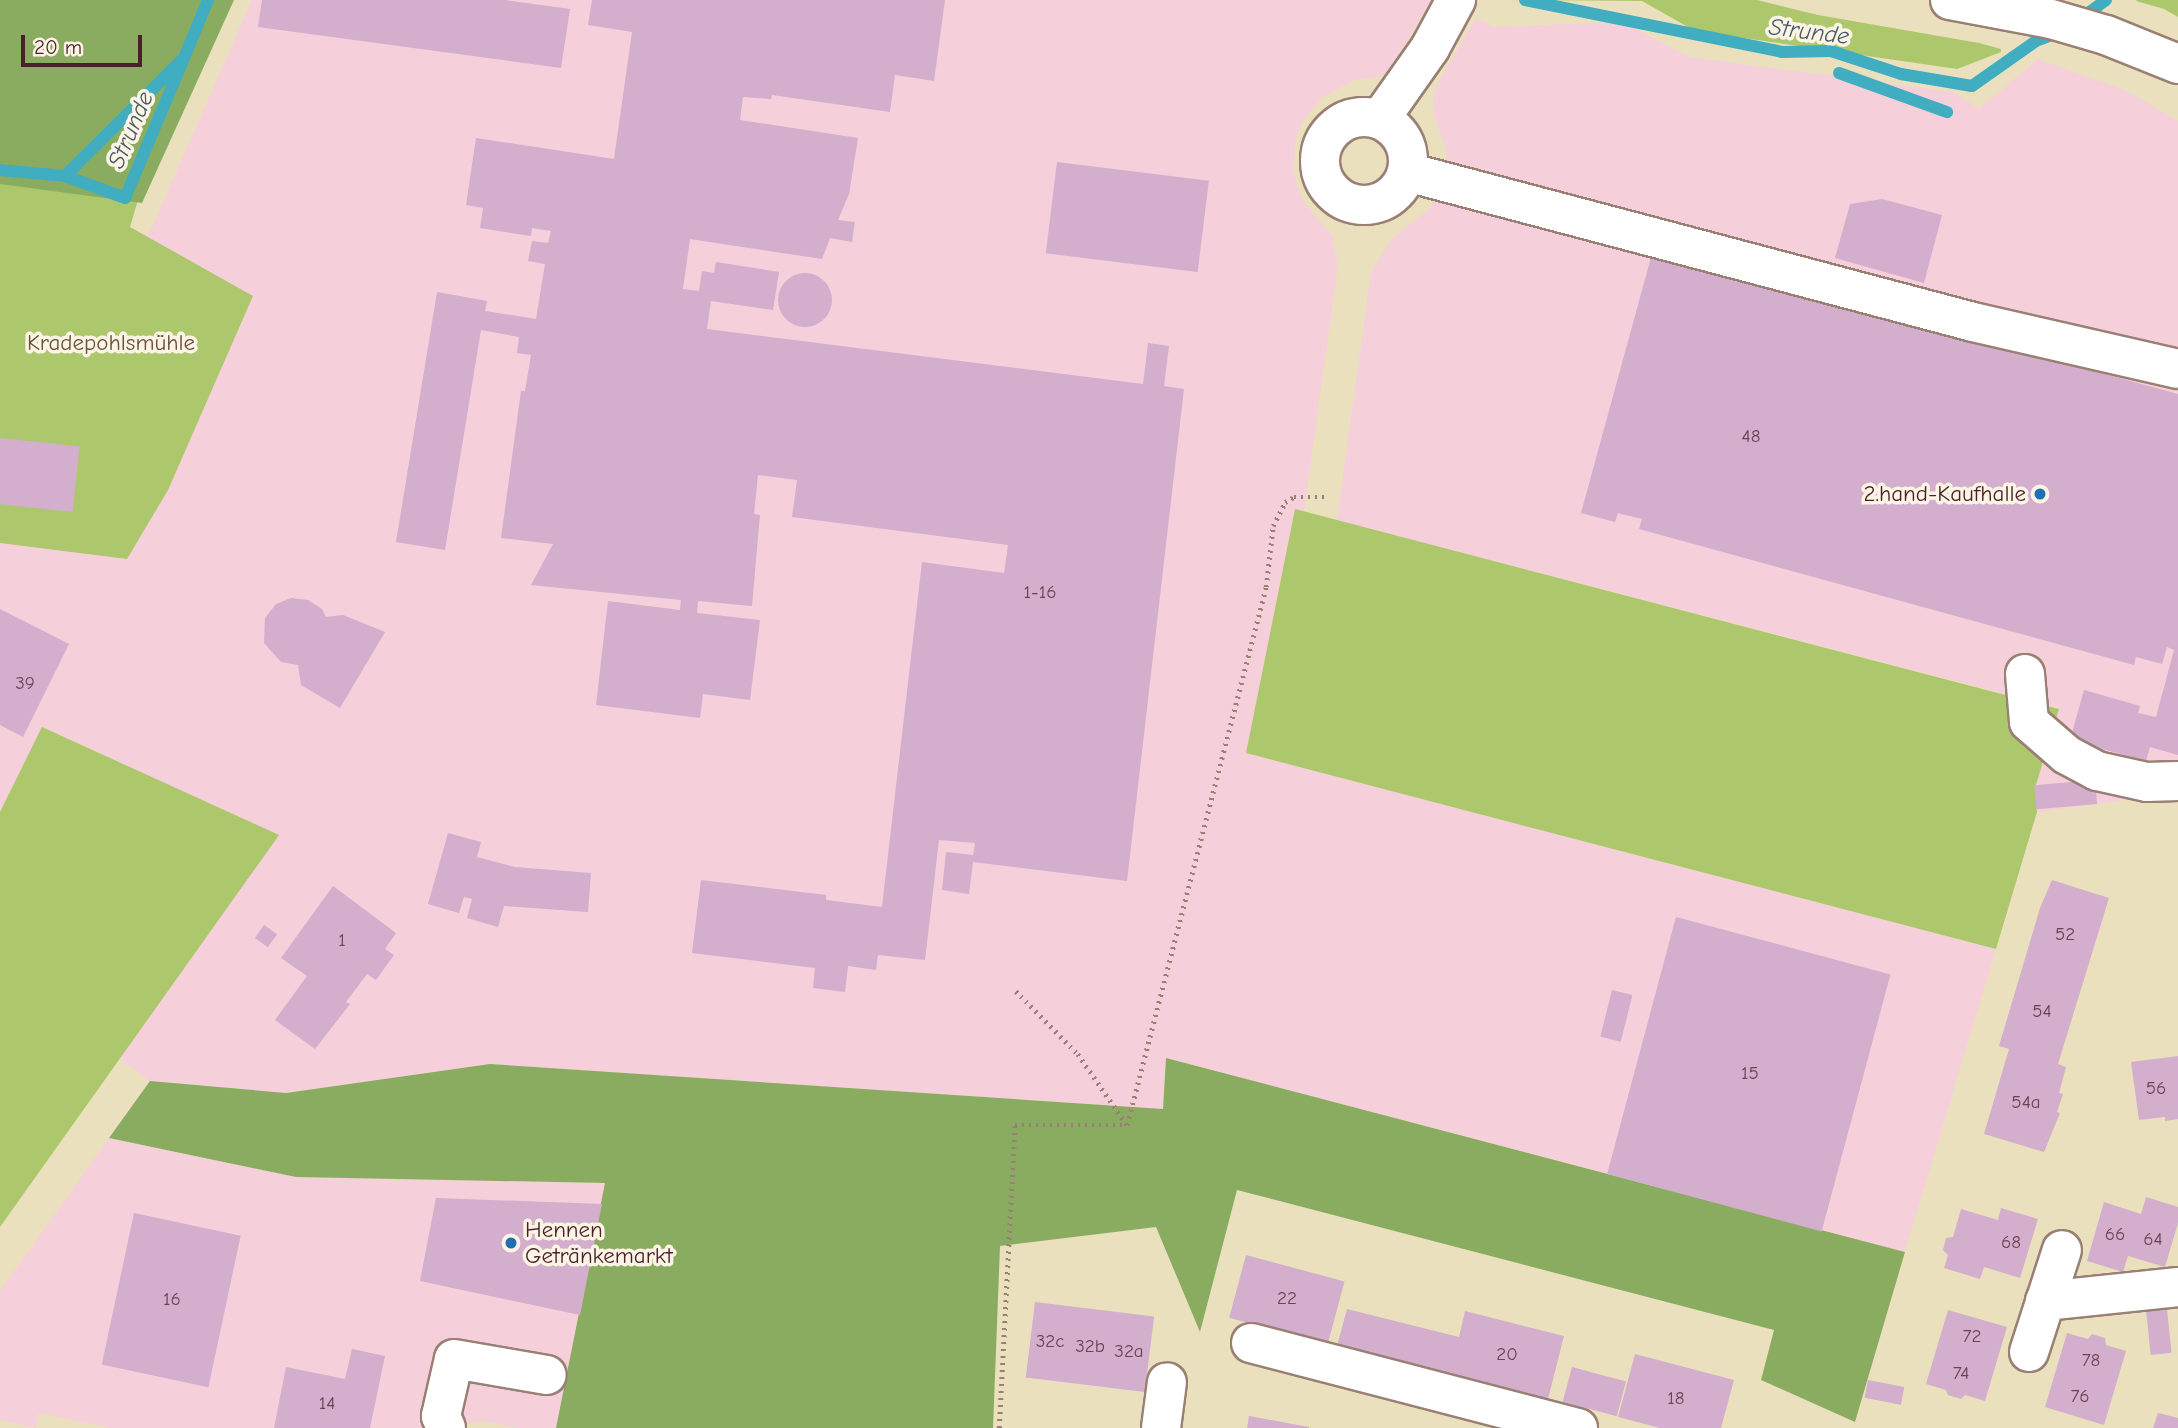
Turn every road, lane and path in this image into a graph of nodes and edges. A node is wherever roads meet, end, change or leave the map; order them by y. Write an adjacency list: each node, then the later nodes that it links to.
1 (1950, 0): 3 (street)
2 (1455, 1): 5 (street)
3 (2043, 11): 4 (street)
4 (2178, 64)
5 (1380, 119): 6 (street); 6 (street)
6 (1407, 172): 7 (street)
7 (2178, 369)
8 (1324, 497): 12 (path)
9 (2025, 674): 10 (street)
10 (2178, 781)
11 (1016, 991): 12 (path)
12 (1127, 1125): 22 (path)
13 (2062, 1250): 15 (street)
14 (2178, 1287): 15 (street)
15 (2045, 1301): 17 (street)
16 (1251, 1343): 20 (street)
17 (2029, 1352)
18 (547, 1375): 21 (street)
19 (1167, 1382): 23 (street)
20 (1555, 1425)
21 (446, 1428)
22 (999, 1428)
23 (1161, 1428)

